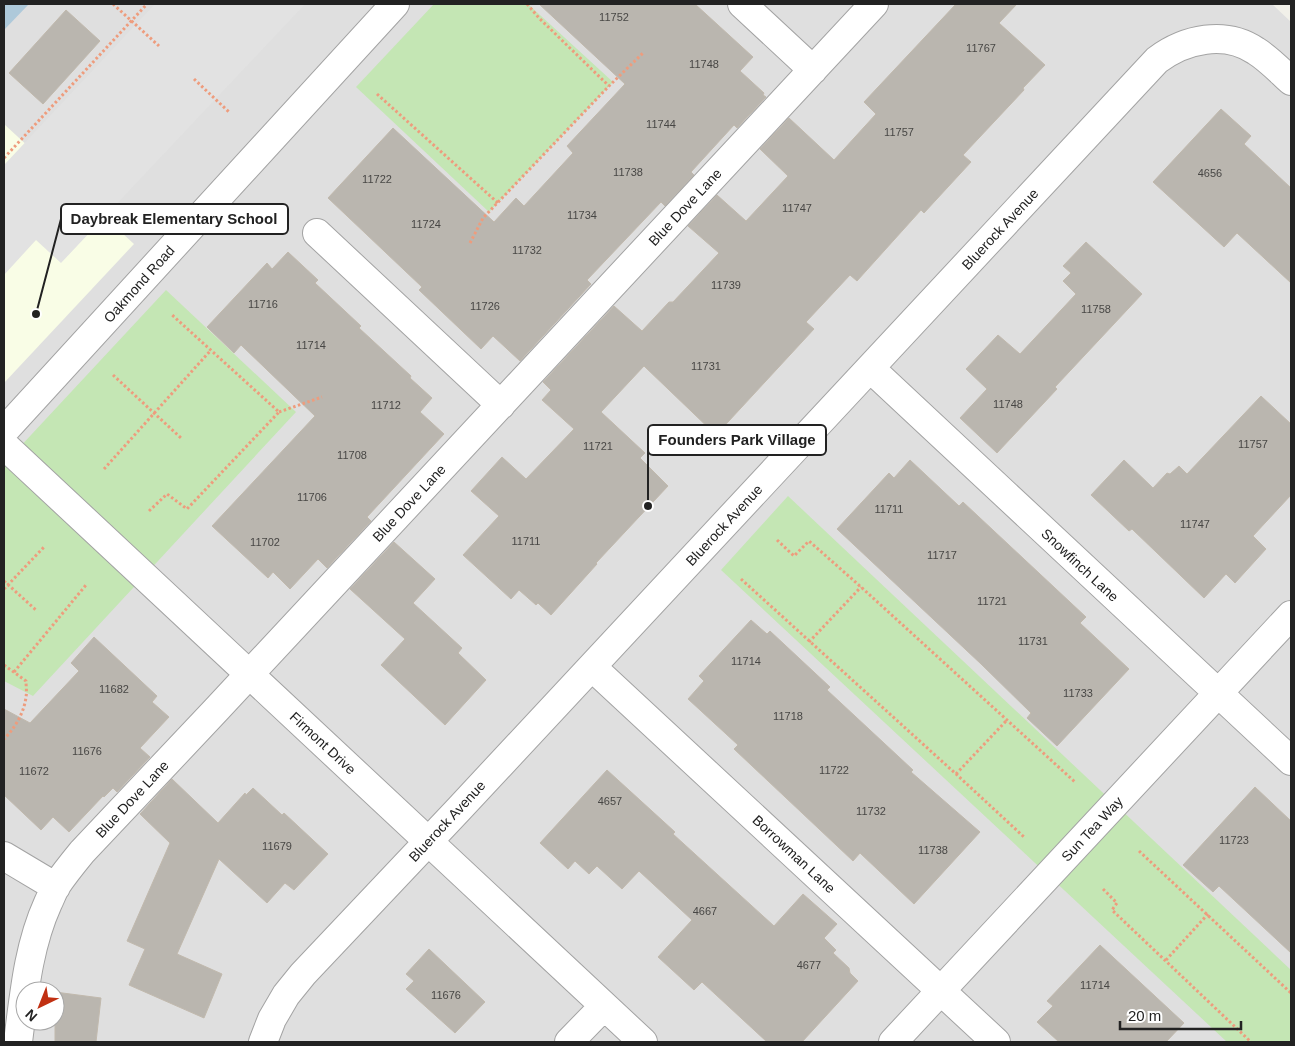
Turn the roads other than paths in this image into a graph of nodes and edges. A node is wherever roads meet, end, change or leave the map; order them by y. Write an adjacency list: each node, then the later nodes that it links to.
1 (395, 4): 9 (street, Oakmond Road)
2 (742, 4): 4 (street)
3 (874, 4): 4 (street, Blue Dove Lane)
4 (813, 70): 8 (street, Blue Dove Lane)
5 (1291, 82): 7 (street, Bluerock Avenue)
6 (316, 233): 8 (street)
7 (870, 368): 12 (street, Bluerock Avenue); 14 (street, Snowfinch Lane)
8 (501, 405): 13 (street, Blue Dove Lane)
9 (4, 431)
10 (4, 445): 13 (street, Firmont Drive)
11 (1291, 616): 14 (street, Sun Tea Way)
12 (592, 667): 16 (street, Bluerock Avenue); 19 (street, Borrowman Lane)
13 (249, 674): 16 (street, Firmont Drive); 18 (street, Blue Dove Lane)
14 (1219, 694): 15 (street, Snowfinch Lane); 19 (street, Sun Tea Way)
15 (1291, 761)
16 (428, 841): 20 (street, Firmont Drive); 22 (street, Bluerock Avenue)
17 (4, 856): 18 (street)
18 (56, 887): 21 (street, Blue Dove Lane)
19 (941, 991): 25 (street, Sun Tea Way); 26 (street, Borrowman Lane)
20 (604, 1006): 23 (street); 24 (street, Firmont Drive)
21 (18, 1042)
22 (263, 1042)
23 (569, 1042)
24 (643, 1042)
25 (894, 1042)
26 (996, 1042)

